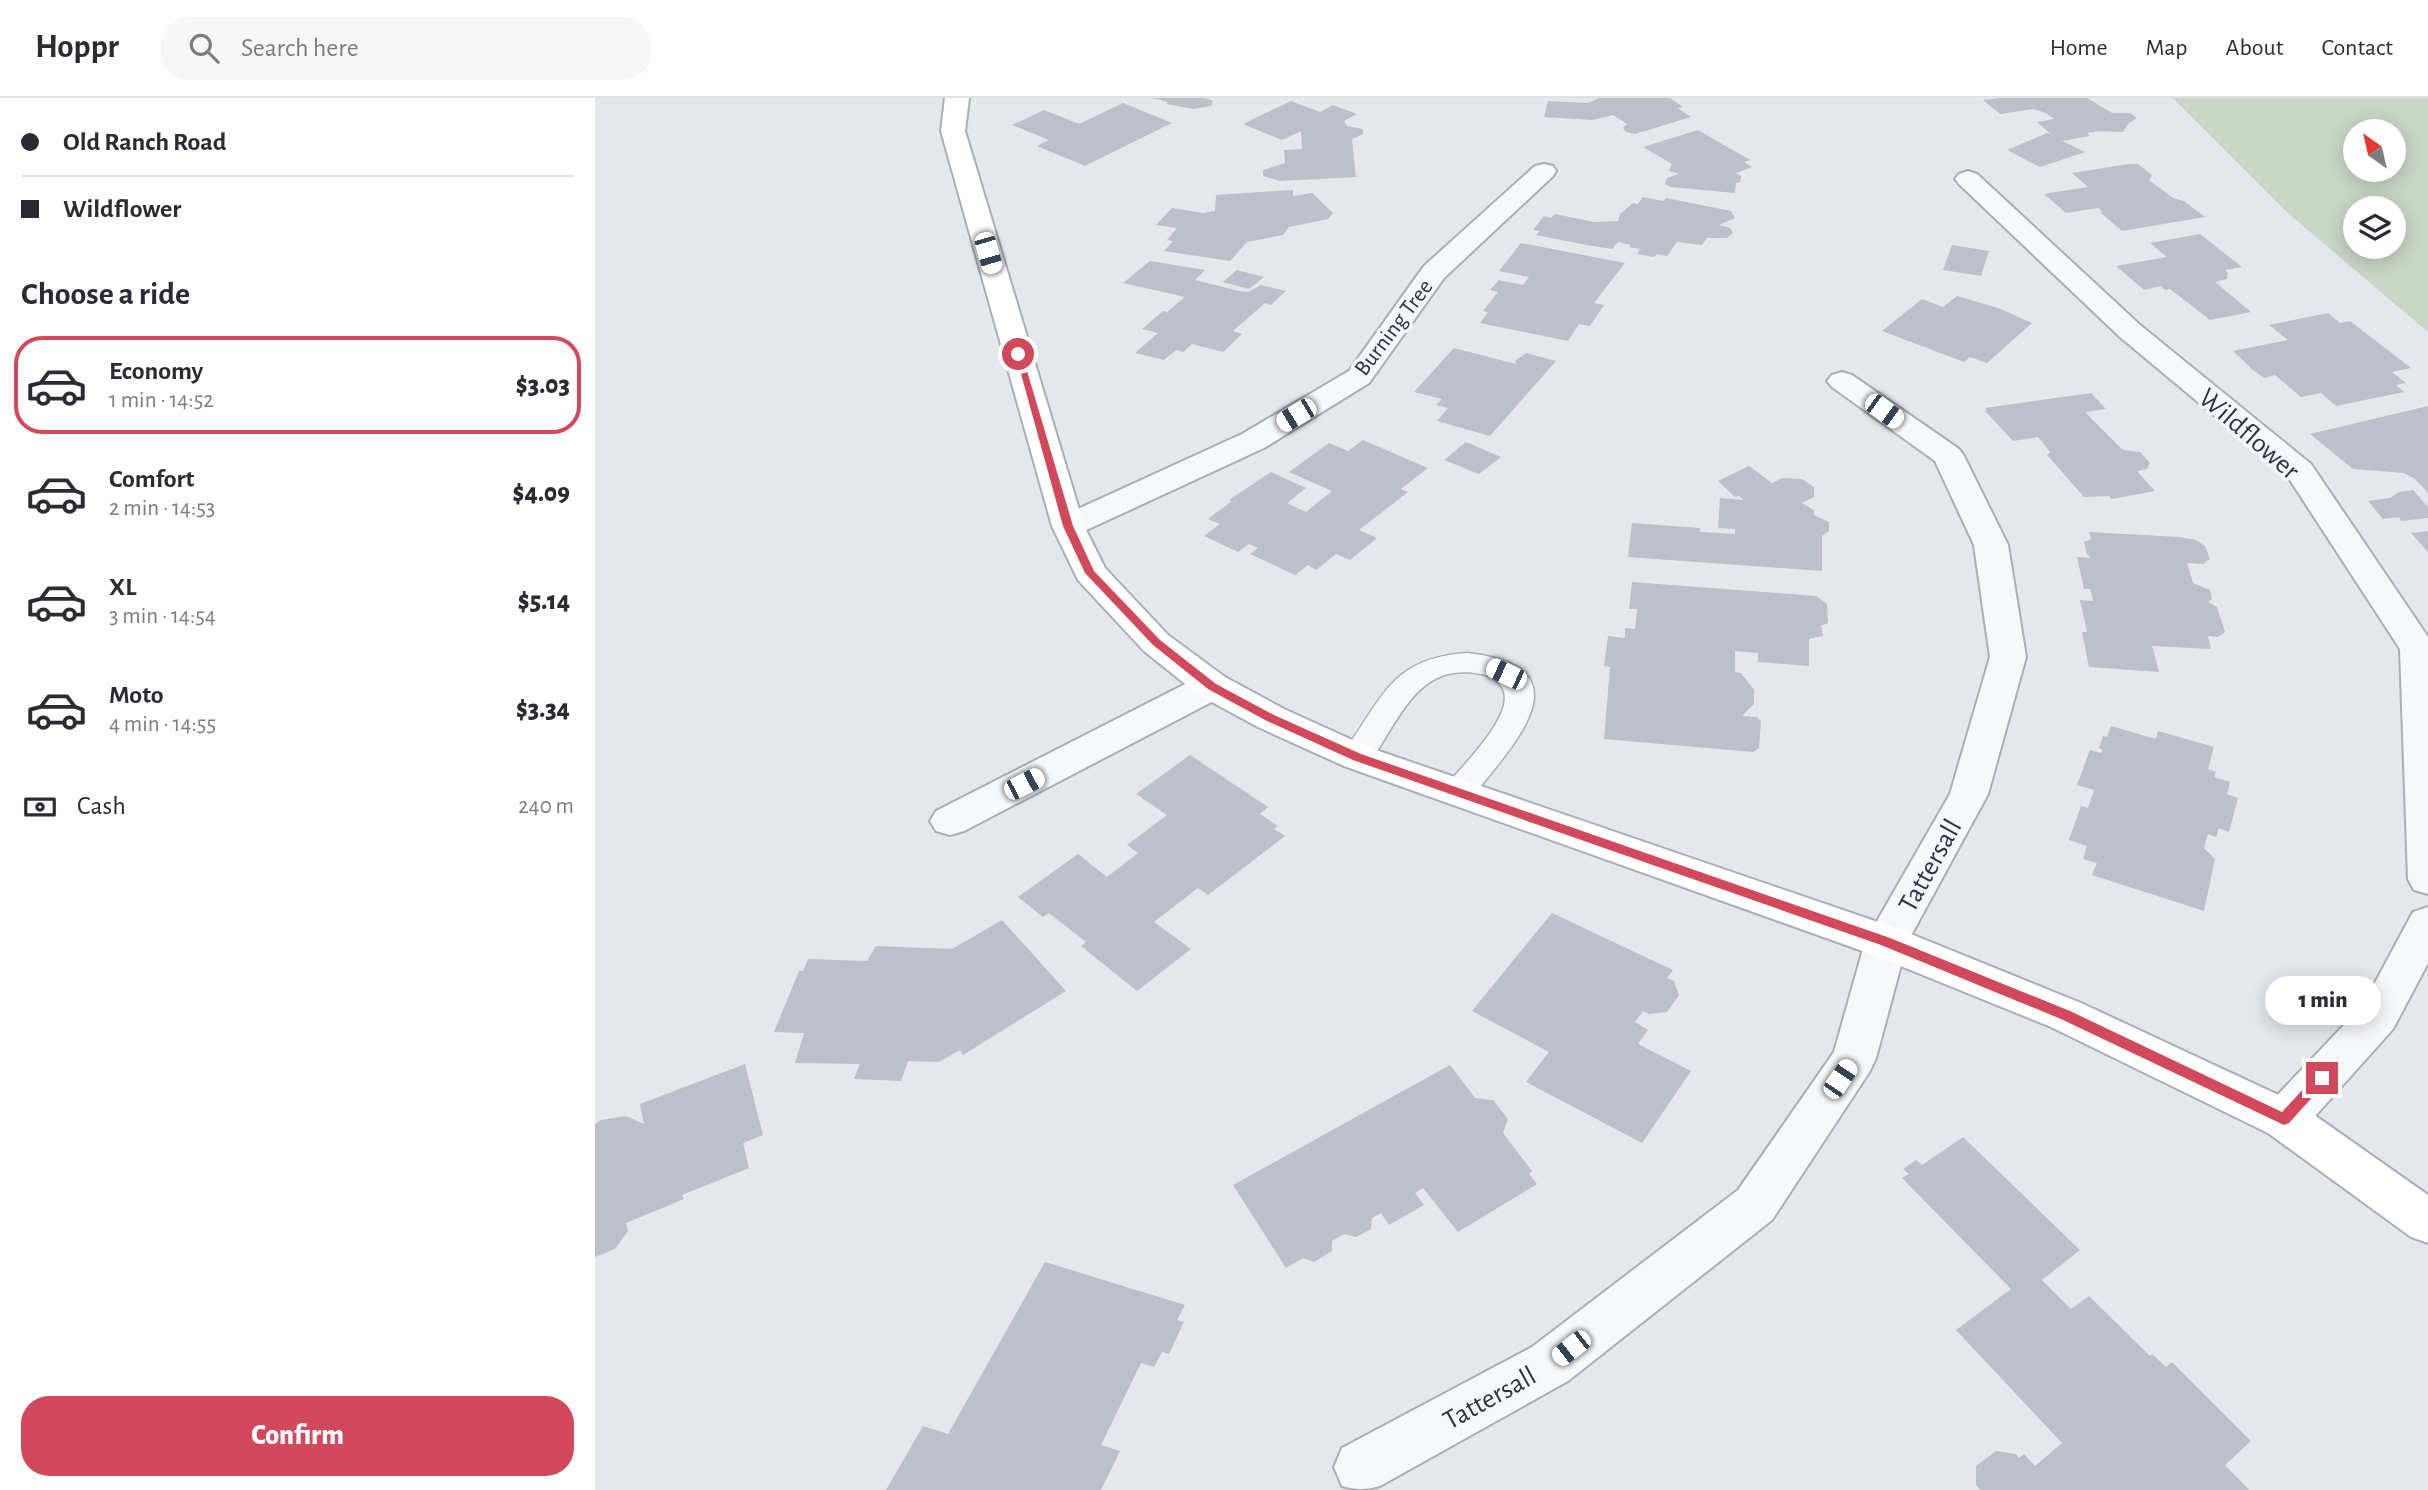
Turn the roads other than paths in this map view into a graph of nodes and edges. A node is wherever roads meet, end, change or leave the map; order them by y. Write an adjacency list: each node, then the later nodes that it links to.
1 (957, 98): 5 (street)
2 (1544, 172): 5 (street, Burning Tree)
3 (1968, 179): 10 (street, Wildflower)
4 (1842, 381): 12 (street, Tattersall)
5 (1068, 526): 6 (street)
6 (1212, 686): 7 (street); 9 (street)
7 (1357, 757): 8 (street); 8 (lane)
8 (1457, 794): 12 (street)
9 (950, 821)
10 (2428, 879)
11 (2428, 922): 13 (street)
12 (1886, 942): 13 (street); 15 (street, Tattersall)
13 (2284, 1119): 14 (street)
14 (2428, 1222)
15 (1361, 1467)

